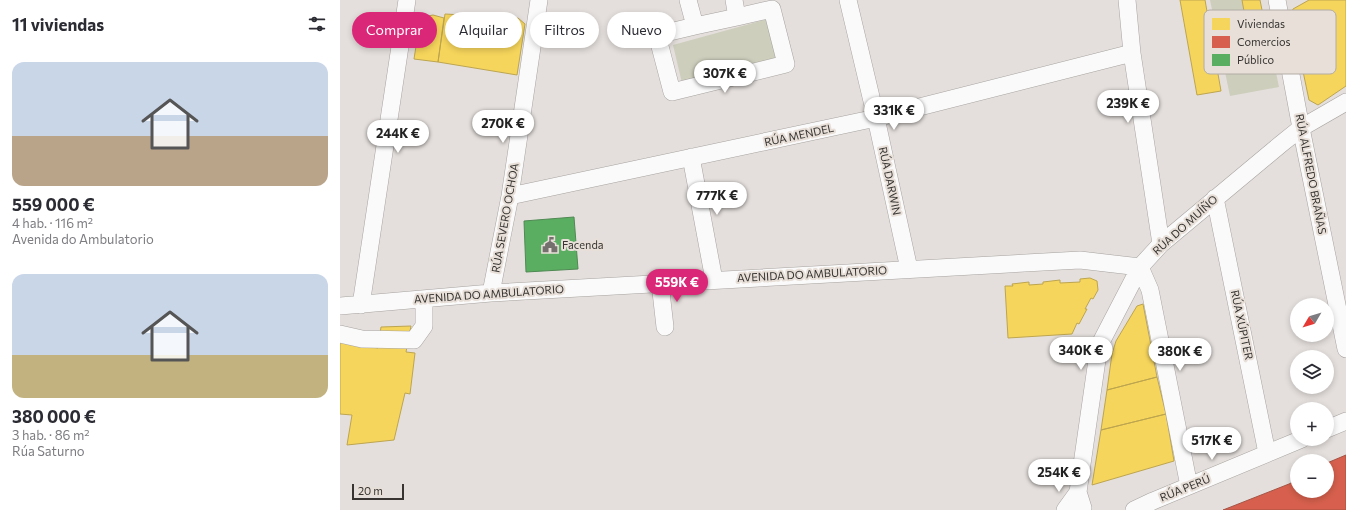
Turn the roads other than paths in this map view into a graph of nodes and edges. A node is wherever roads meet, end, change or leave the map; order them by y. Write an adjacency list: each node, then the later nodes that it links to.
1 (407, 0): 24 (street)
2 (540, 0): 15 (street, RÚA SEVERO OCHOA)
3 (688, 0): 8 (street)
4 (734, 0): 7 (street)
5 (848, 0): 12 (street, RÚA DARWIN)
6 (1127, 0): 9 (street)
7 (737, 16): 8 (street); 8 (street)
8 (695, 26)
9 (1132, 53): 12 (street, RÚA MENDEL); 17 (street)
10 (1292, 74): 13 (street, RÚA ALFREDO BRAÑAS)
11 (1346, 102): 13 (street, RÚA DO MUÍÑO)
12 (876, 118): 14 (street, RÚA MENDEL); 19 (street, RÚA DARWIN)
13 (1301, 128): 16 (street, RÚA DO MUÍÑO); 28 (street, RÚA ALFREDO BRAÑAS)
14 (691, 157): 15 (street, RÚA MENDEL); 20 (street)
15 (510, 196): 22 (street, RÚA SEVERO OCHOA)
16 (1215, 198): 17 (street, RÚA DO MUÍÑO); 32 (street, RÚA XÚPITER)
17 (1161, 244): 18 (street, RÚA DO MUÍÑO)
18 (1140, 267): 19 (street, AVENIDA DO AMBULATORIO); 33 (street); 34 (street, RÚA DO MUÍÑO)
19 (909, 269): 20 (street, AVENIDA DO AMBULATORIO)
20 (714, 280): 21 (street, AVENIDA DO AMBULATORIO)
21 (660, 283): 22 (street, AVENIDA DO AMBULATORIO); 26 (street)
22 (491, 293): 23 (street, AVENIDA DO AMBULATORIO)
23 (424, 299): 24 (street, AVENIDA DO AMBULATORIO); 27 (street)
24 (361, 305): 25 (street, AVENIDA DO AMBULATORIO)
25 (340, 306)
26 (665, 327)
27 (340, 334)
28 (1346, 349)
29 (1346, 420): 30 (street)
30 (1334, 426)
31 (1290, 444): 32 (street, RÚA PERÚ)
32 (1267, 453): 33 (street, RÚA PERÚ)
33 (1189, 486): 36 (street, RÚA PERÚ)
34 (1082, 505): 35 (street, RÚA DO MUÍÑO)
35 (1065, 510)
36 (1134, 510)

